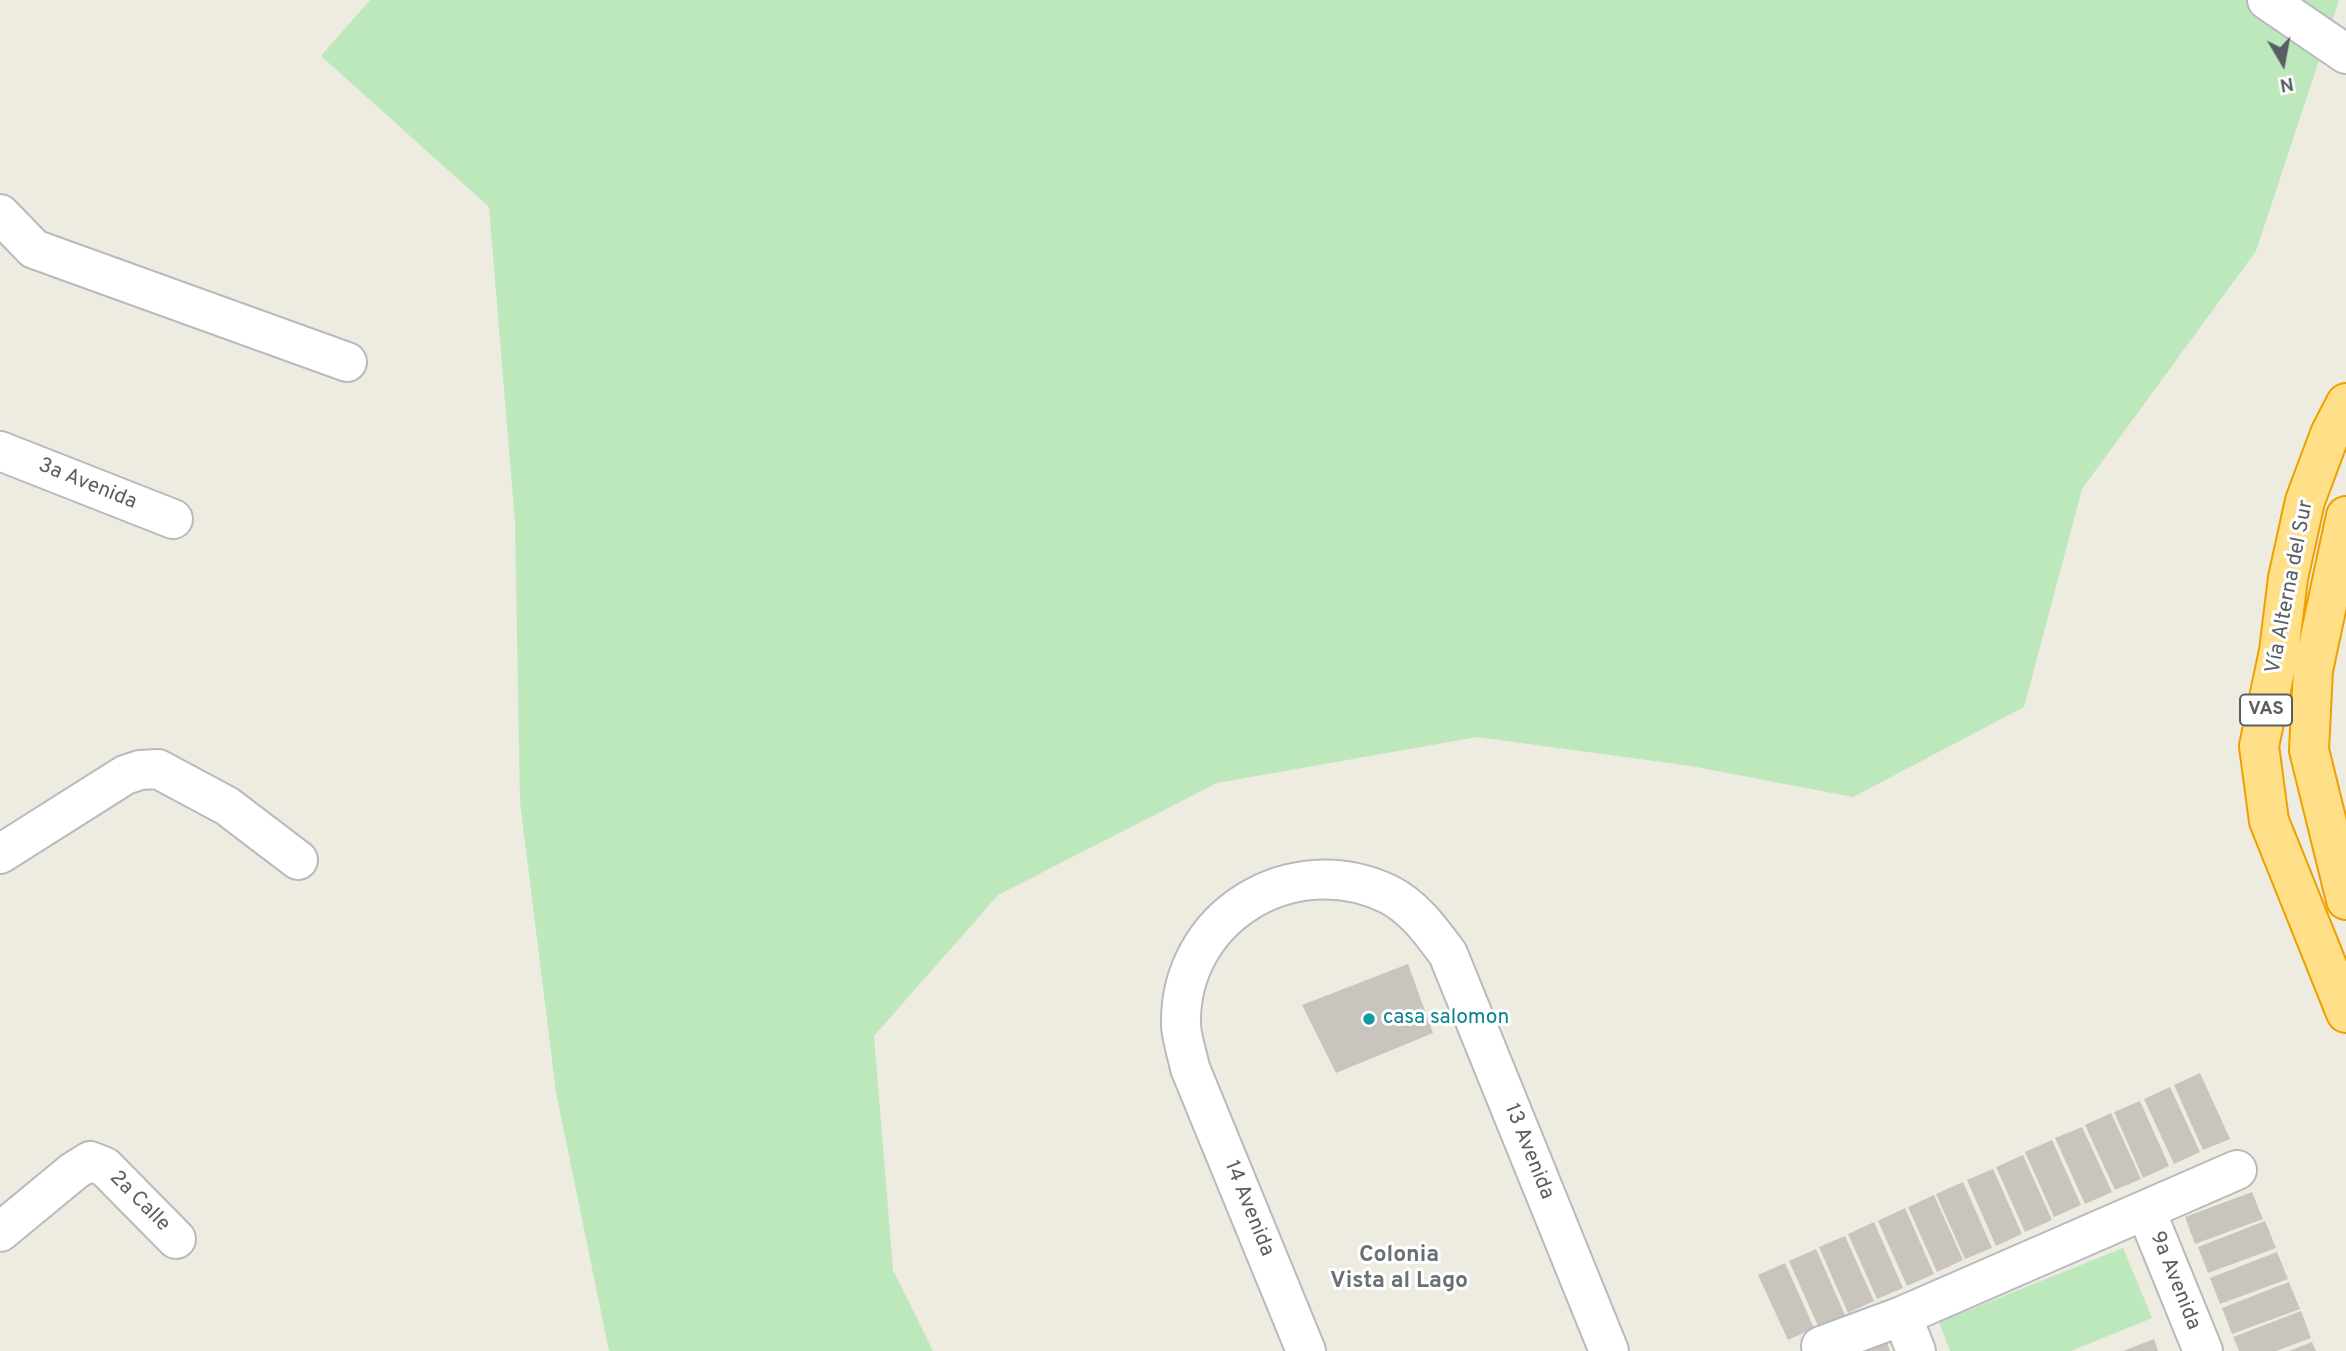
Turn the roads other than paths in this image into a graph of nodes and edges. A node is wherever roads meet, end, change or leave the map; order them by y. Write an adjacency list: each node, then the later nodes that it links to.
1 (2267, 0): 2 (street)
2 (2346, 54)
3 (0, 214): 4 (street)
4 (347, 362)
5 (2346, 403): 12 (highway, Vía Alterna del Sur / VAS)
6 (0, 451): 8 (street, 3a Avenida)
7 (2346, 516): 11 (highway, Vía Alterna del Sur / VAS)
8 (173, 519)
9 (0, 854): 10 (street)
10 (298, 860)
11 (2346, 900)
12 (2346, 1013)
13 (1190, 1068): 20 (street, 14 Avenida); 21 (street, 13 Avenida)
14 (2237, 1170): 15 (street)
15 (2146, 1210): 18 (street); 23 (street, 9a Avenida)
16 (0, 1232): 17 (street, 2a Calle)
17 (176, 1240)
18 (1902, 1316): 19 (street); 22 (street)
19 (1821, 1346)
20 (1306, 1351)
21 (1609, 1351)
22 (1916, 1351)
23 (2203, 1351)

